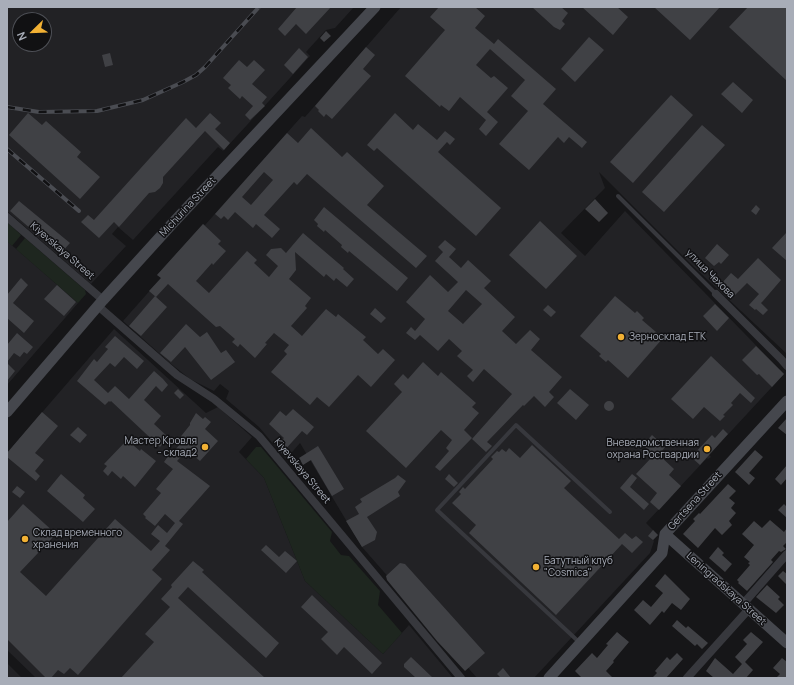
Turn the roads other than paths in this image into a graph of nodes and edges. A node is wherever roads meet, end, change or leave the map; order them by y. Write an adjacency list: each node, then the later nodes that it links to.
1 (375, 7): 5 (street, Michurina Street)
2 (618, 196): 4 (lane, улица Чехова)
3 (7, 217): 5 (street, Kiyevskaya Street)
4 (716, 294): 6 (street, улица Чехова)
5 (101, 303): 8 (street, Michurina Street); 17 (street, Kiyevskaya Street)
6 (787, 366)
7 (787, 401): 10 (street, Gertsena Street)
8 (7, 412)
9 (610, 512): 15 (lane)
10 (665, 534): 11 (street, Leningradskaya Street); 12 (street, Gertsena Street)
11 (683, 550): 12 (street); 14 (street, Leningradskaya Street)
12 (662, 553): 15 (street)
13 (787, 554): 14 (street)
14 (746, 607): 16 (street, Leningradskaya Street); 19 (street)
15 (580, 643): 18 (street)
16 (787, 643)
17 (462, 678)
18 (549, 678)
19 (687, 678)

